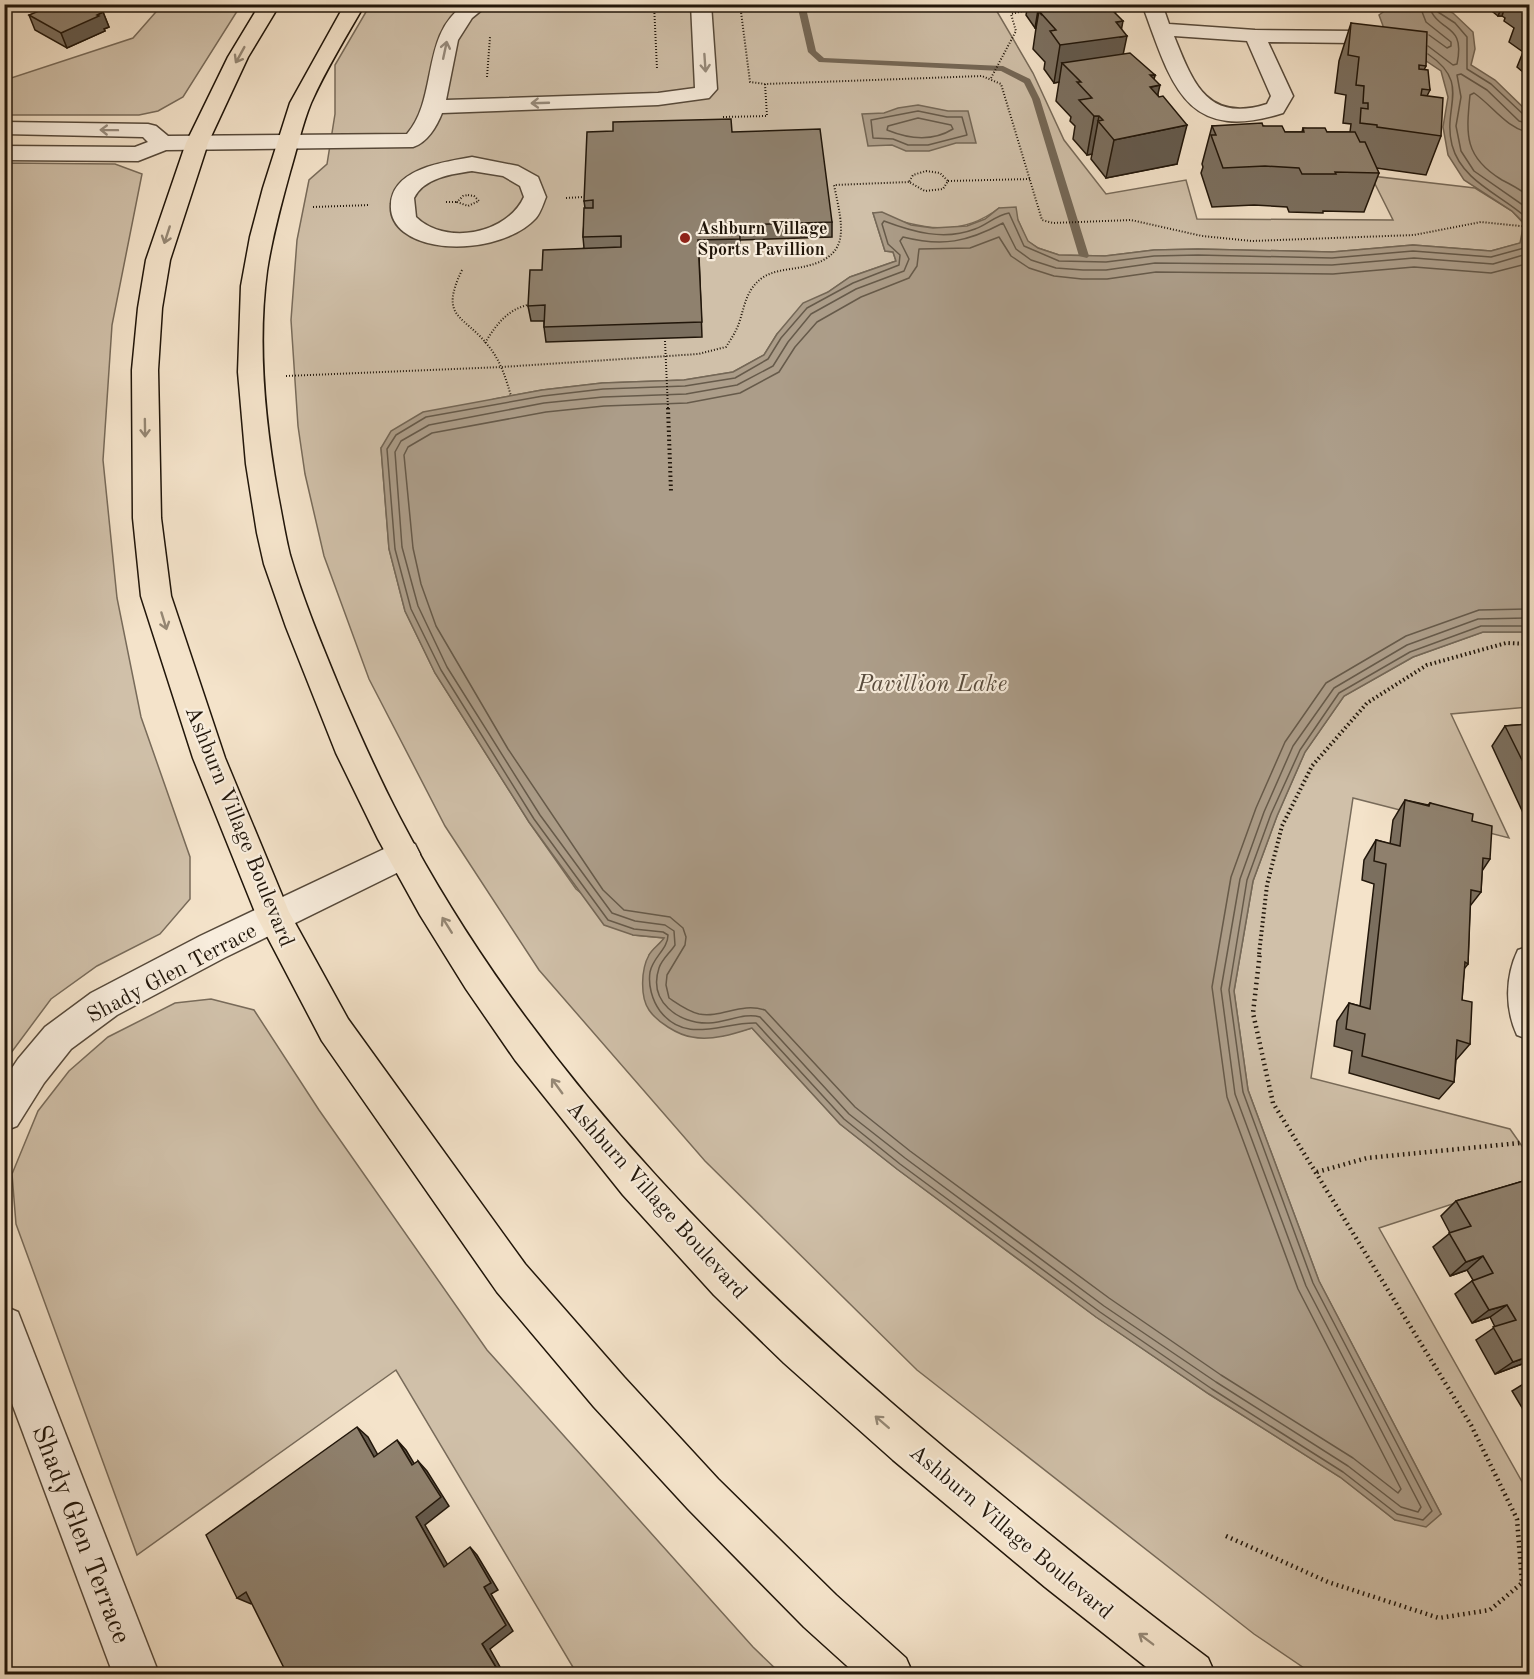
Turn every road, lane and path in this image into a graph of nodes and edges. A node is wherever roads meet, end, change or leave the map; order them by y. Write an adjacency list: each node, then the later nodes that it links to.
1 (270, 4): 18 (main road, Ashburn Village Boulevard, one-way to 18)
2 (355, 4): 19 (main road, Ashburn Village Boulevard)
3 (480, 4): 14 (street, one-way to 3)
4 (701, 4): 13 (street, one-way to 13)
5 (740, 4): 12 (path)
6 (1152, 4): 9 (street)
7 (1034, 8): 12 (path)
8 (491, 27): 13 (path)
9 (1161, 29): 10 (street); 10 (street)
10 (1256, 36): 11 (street)
11 (1355, 37)
12 (992, 77): 22 (path)
13 (502, 104): 14 (street)
14 (433, 107): 16 (street)
15 (4, 128): 17 (street, one-way to 15)
16 (414, 140): 19 (street); 21 (street)
17 (163, 143): 18 (street); 20 (street)
18 (197, 143): 19 (street); 36 (main road, Ashburn Village Boulevard, one-way to 36)
19 (287, 143): 31 (main road, Ashburn Village Boulevard)
20 (4, 153)
21 (442, 170): 21 (street)
22 (1030, 179): 23 (path); 26 (path)
23 (948, 181): 24 (path); 24 (path)
24 (909, 182): 30 (path)
25 (465, 207): 25 (path)
26 (1530, 227)
27 (532, 304): 29 (path)
28 (665, 341): 30 (path)
29 (485, 343)
30 (666, 356): 31 (path); 32 (path)
31 (250, 378): 35 (main road, Ashburn Village Boulevard)
32 (667, 381): 33 (path)
33 (671, 492)
34 (1530, 644): 41 (path)
35 (403, 854): 36 (street, Shady Glen Terrace); 46 (main road, Ashburn Village Boulevard, one-way to 35)
36 (274, 917): 39 (street, Shady Glen Terrace); 45 (main road, Ashburn Village Boulevard)
37 (1530, 961): 38 (street)
38 (1530, 1024)
39 (4, 1114)
40 (1530, 1142): 41 (path)
41 (1317, 1172): 43 (path)
42 (4, 1326): 44 (street, Shady Glen Terrace)
43 (1226, 1536)
44 (136, 1674)
45 (890, 1674)
46 (1192, 1674)

